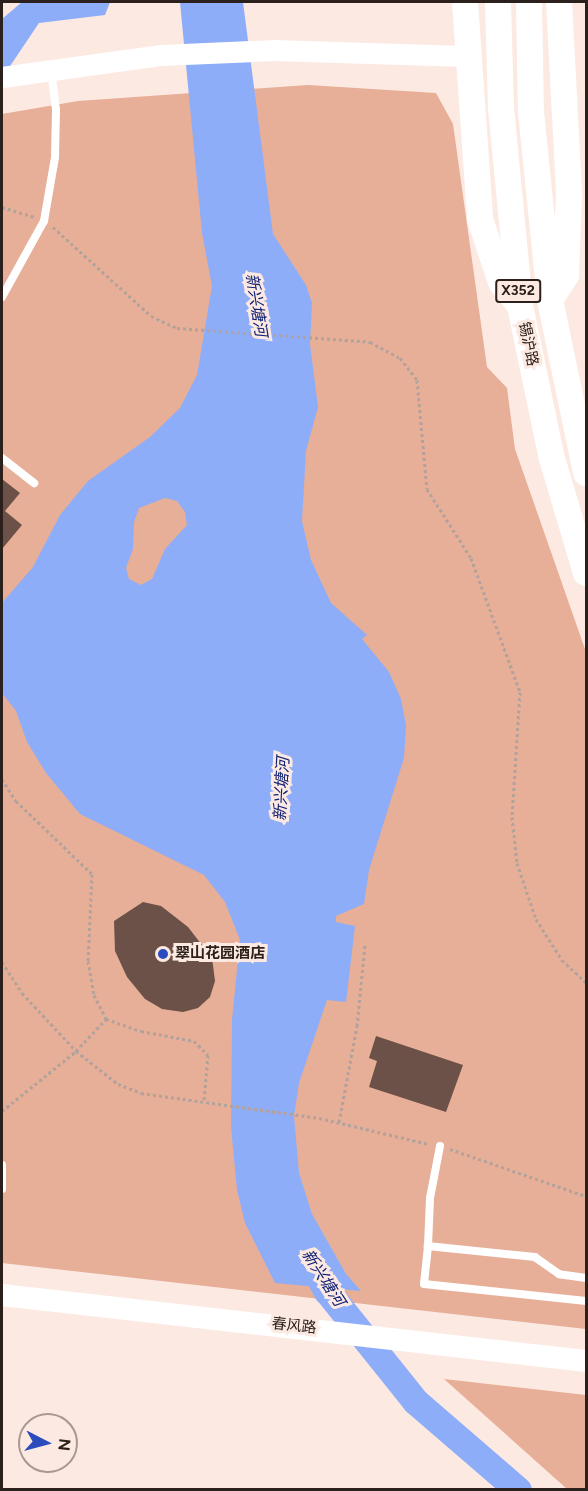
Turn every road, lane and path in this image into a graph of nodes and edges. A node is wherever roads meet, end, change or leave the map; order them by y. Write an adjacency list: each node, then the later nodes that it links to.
1 (465, 2): 5 (main road)
2 (498, 2): 12 (main road, 锡沪路 / X352)
3 (529, 2): 11 (main road, 锡沪路 / X352)
4 (559, 2): 11 (main road)
5 (466, 56): 6 (street); 12 (main road)
6 (51, 69): 7 (street); 9 (lane)
7 (6, 76)
8 (2, 207): 9 (path)
9 (44, 221): 10 (lane); 20 (path)
10 (2, 297)
11 (550, 300): 14 (main road, 锡沪路 / X352)
12 (520, 306): 16 (main road, 锡沪路 / X352)
13 (2, 458): 15 (lane)
14 (586, 473)
15 (34, 483)
16 (586, 573)
17 (2, 779): 21 (path)
18 (365, 944): 25 (path)
19 (2, 962): 22 (path)
20 (586, 982)
21 (106, 1019): 22 (path); 23 (path)
22 (76, 1051): 23 (path); 24 (path)
23 (204, 1101): 25 (path)
24 (2, 1111)
25 (339, 1122): 26 (path)
26 (440, 1146): 29 (path); 30 (lane)
27 (2, 1165): 28 (lane)
28 (2, 1189)
29 (586, 1196)
30 (428, 1246): 31 (lane); 33 (lane)
31 (586, 1278)
32 (2, 1295): 34 (main road, 春风路)
33 (586, 1301)
34 (586, 1361)

